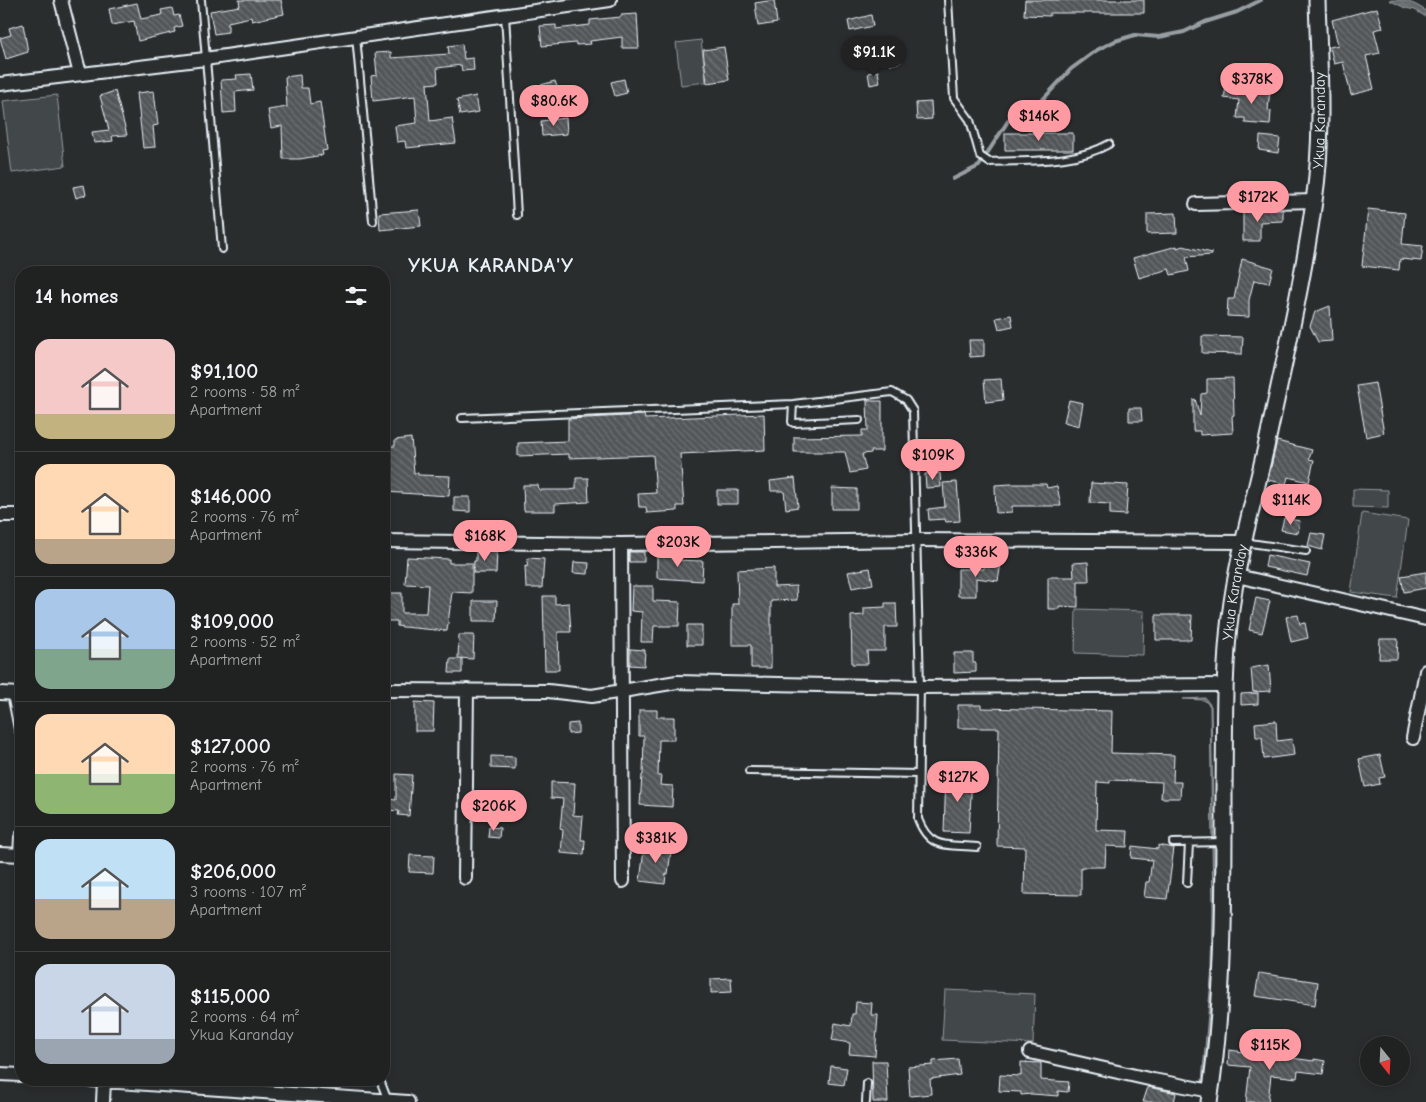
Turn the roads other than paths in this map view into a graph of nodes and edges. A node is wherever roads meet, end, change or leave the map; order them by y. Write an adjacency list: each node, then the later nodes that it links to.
1 (61, 0): 9 (street)
2 (201, 0): 8 (lane)
3 (610, 0): 6 (street)
4 (948, 0): 11 (lane)
5 (1317, 0): 12 (street, Ykua Karanday)
6 (505, 15): 7 (street); 14 (lane)
7 (356, 36): 8 (street); 15 (lane)
8 (205, 59): 9 (street); 16 (lane)
9 (80, 74): 10 (street)
10 (0, 84)
11 (1109, 144)
12 (1314, 201): 13 (street); 24 (street, Ykua Karanday)
13 (1196, 204)
14 (517, 215)
15 (373, 221)
16 (222, 249)
17 (793, 404): 18 (lane); 19 (lane); 22 (lane)
18 (462, 418)
19 (859, 420)
20 (0, 515): 21 (street)
21 (15, 515)
22 (916, 540): 24 (street); 25 (street); 31 (lane)
23 (390, 541): 25 (street)
24 (1243, 542): 26 (lane); 27 (street, Ykua Karanday)
25 (620, 544): 34 (street)
26 (1306, 551)
27 (1237, 576): 28 (street); 30 (street, Ykua Karanday)
28 (1426, 619)
29 (1426, 671): 37 (street)
30 (1225, 685): 31 (street); 40 (street, Ykua Karanday)
31 (920, 687): 34 (street); 39 (lane)
32 (390, 690): 33 (street)
33 (467, 690): 34 (street); 46 (street)
34 (623, 692): 47 (street)
35 (0, 693): 36 (street)
36 (15, 694)
37 (1413, 738)
38 (749, 771): 39 (lane)
39 (918, 774): 43 (lane)
40 (1224, 842): 42 (lane); 56 (street, Ykua Karanday)
41 (1173, 843): 42 (lane)
42 (1189, 843): 48 (lane)
43 (977, 847)
44 (0, 854): 45 (street)
45 (15, 855)
46 (465, 878)
47 (623, 881)
48 (1187, 883)
49 (1030, 1052): 56 (street)
50 (0, 1074): 51 (street)
51 (15, 1075)
52 (867, 1083): 62 (lane)
53 (104, 1086): 59 (street)
54 (150, 1086): 57 (street)
55 (382, 1086): 58 (lane)
56 (1210, 1096)
57 (251, 1097): 58 (street)
58 (388, 1101): 60 (street)
59 (103, 1102)
60 (404, 1102): 61 (street)
61 (408, 1102)
62 (866, 1102)

